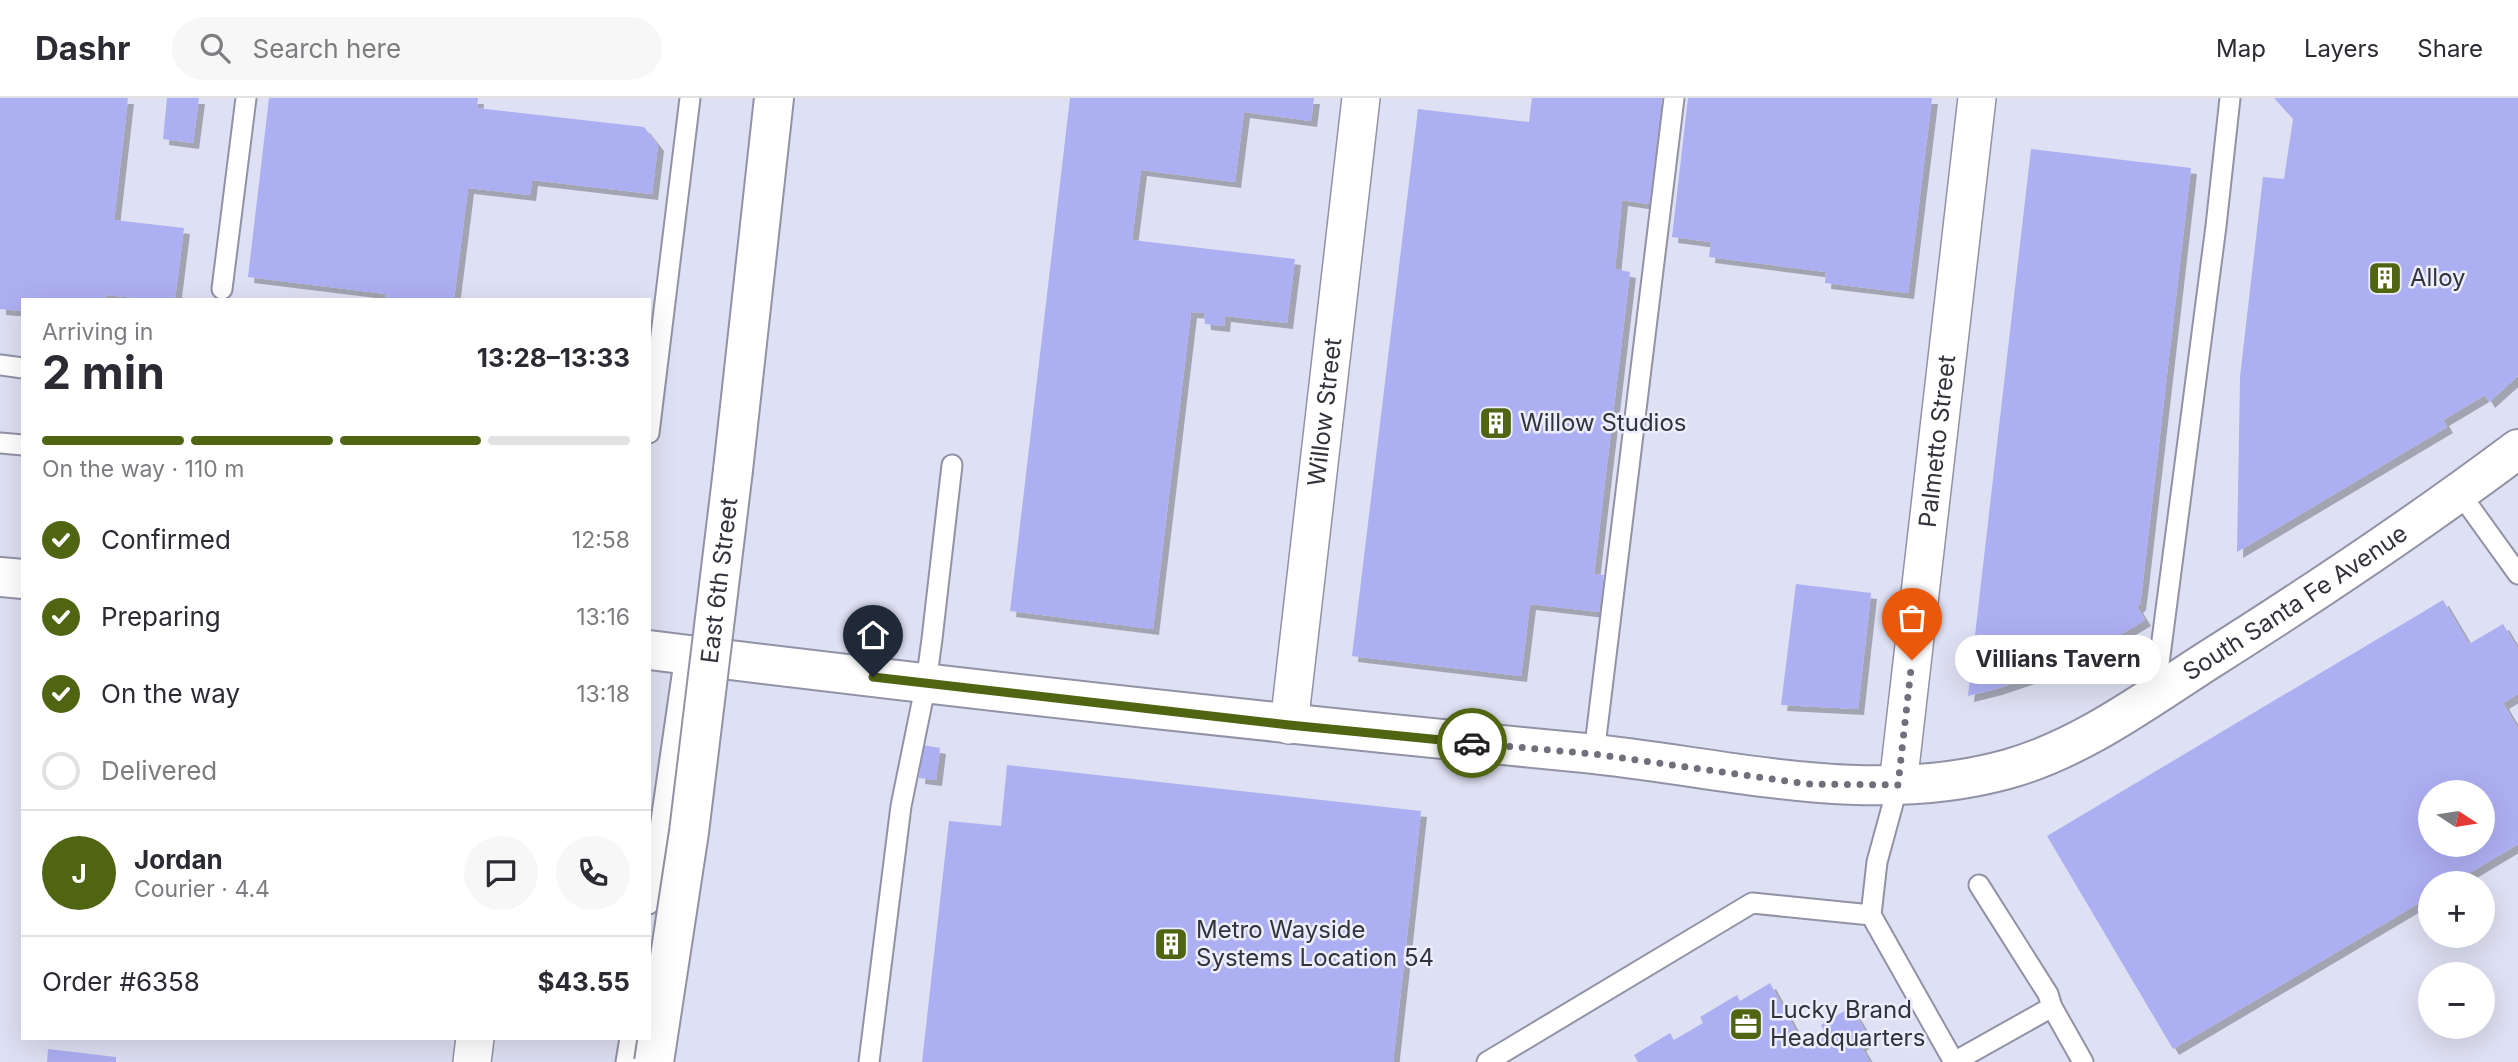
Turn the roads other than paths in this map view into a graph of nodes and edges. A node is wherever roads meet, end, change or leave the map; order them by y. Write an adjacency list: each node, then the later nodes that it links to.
1 (246, 98): 8 (lane)
2 (690, 98): 11 (lane)
3 (774, 98): 34 (street, East 6th Street, bridge)
4 (1361, 98): 23 (street, Willow Street)
5 (1674, 98): 24 (lane)
6 (1977, 98): 25 (street, Palmetto Street)
7 (2230, 98): 22 (lane)
8 (222, 289)
9 (0, 365): 10 (lane)
10 (21, 368)
11 (651, 417)
12 (0, 443): 13 (lane)
13 (21, 445)
14 (2518, 449): 16 (street, South Santa Fe Avenue)
15 (952, 465): 21 (lane)
16 (2459, 492): 17 (lane); 22 (street, South Santa Fe Avenue)
17 (2518, 574)
18 (0, 577): 19 (street)
19 (21, 579)
20 (667, 653): 21 (street, South Santa Fe Avenue); 26 (lane)
21 (926, 683): 23 (street, South Santa Fe Avenue); 35 (lane)
22 (2155, 695): 25 (street, South Santa Fe Avenue)
23 (1289, 725): 24 (street, South Santa Fe Avenue)
24 (1594, 754): 25 (street, South Santa Fe Avenue)
25 (1898, 785): 28 (lane)
26 (651, 876)
27 (1979, 886): 29 (lane)
28 (1871, 915): 36 (lane); 37 (lane)
29 (2052, 1007): 37 (lane); 38 (lane)
30 (475, 1040): 32 (street)
31 (630, 1040): 33 (lane)
32 (472, 1062)
33 (626, 1062)
34 (654, 1062)
35 (869, 1062)
36 (1487, 1062)
37 (1954, 1062)
38 (2083, 1062)

